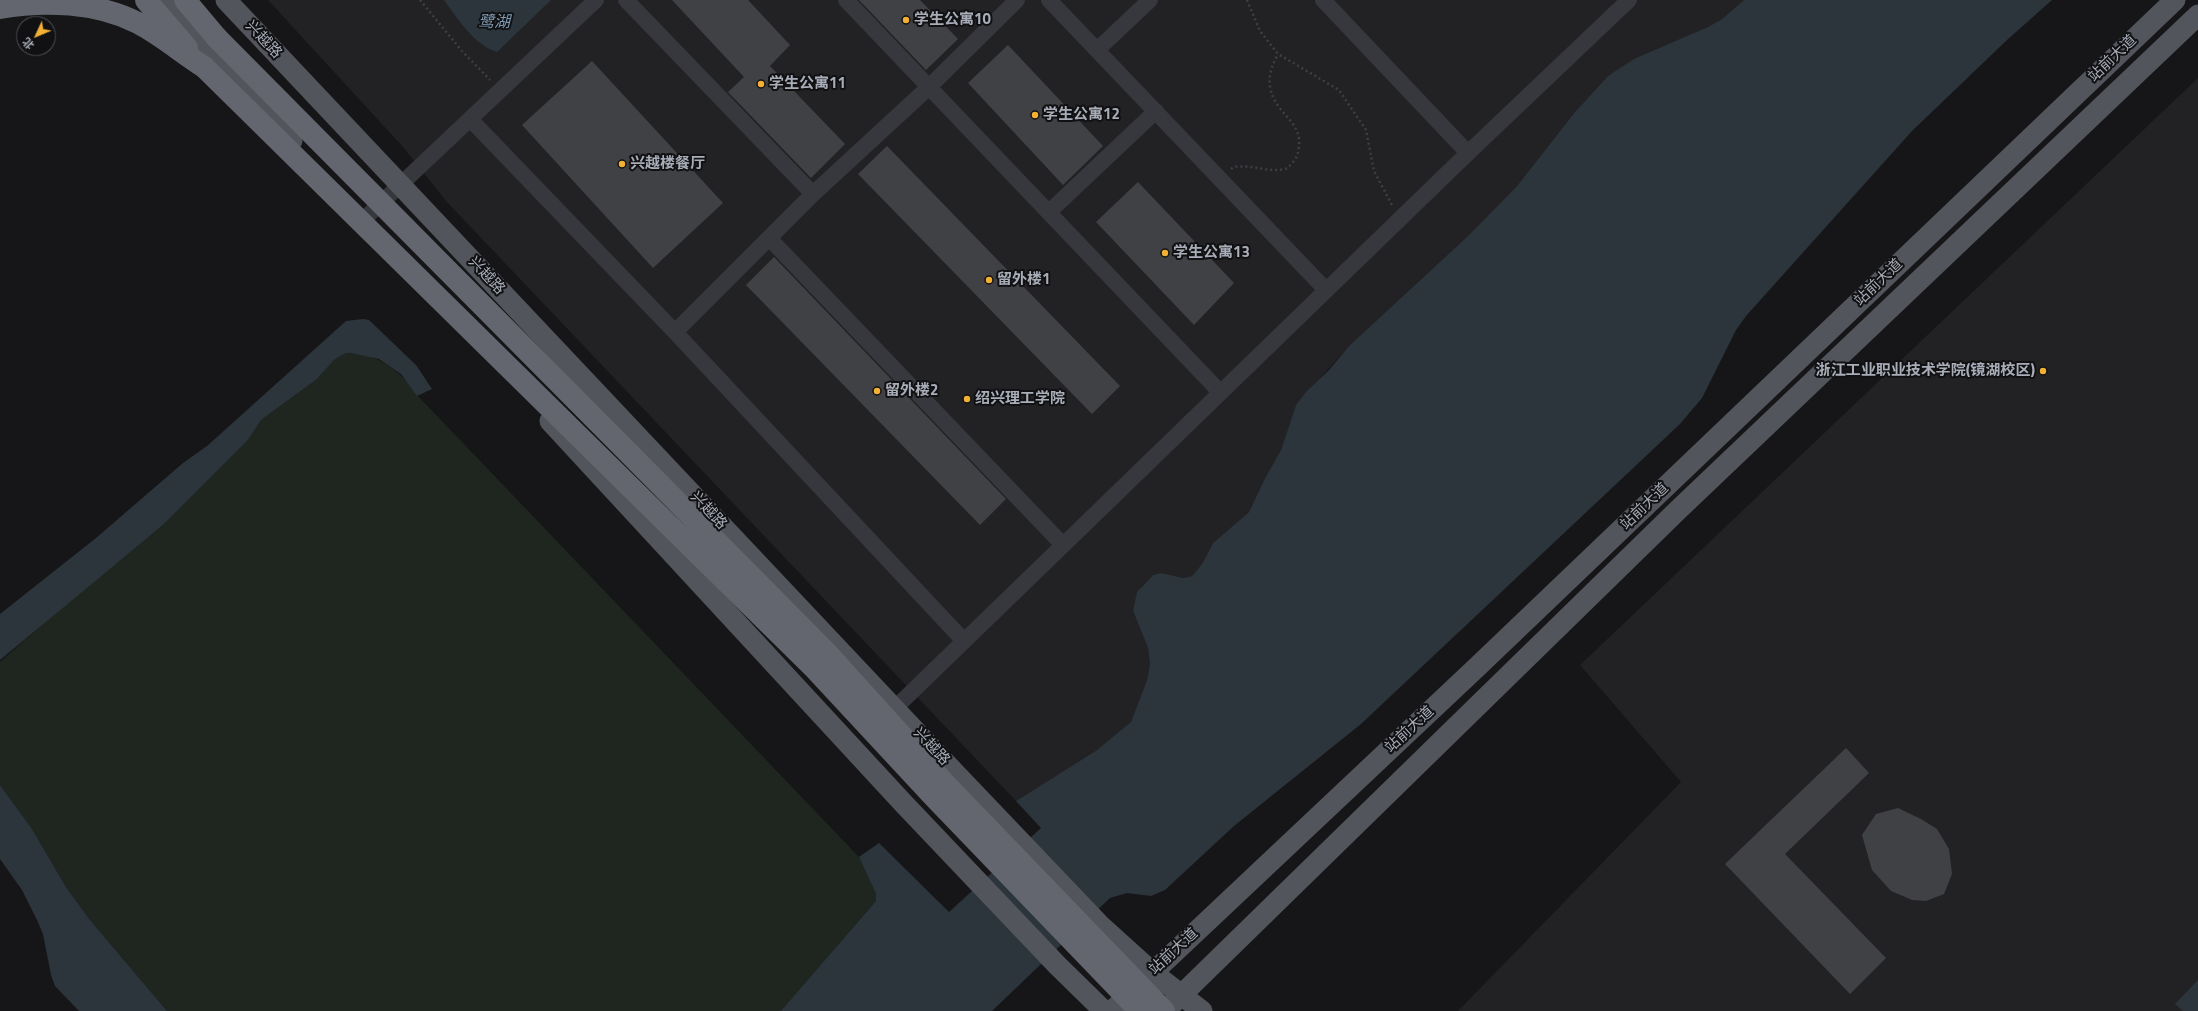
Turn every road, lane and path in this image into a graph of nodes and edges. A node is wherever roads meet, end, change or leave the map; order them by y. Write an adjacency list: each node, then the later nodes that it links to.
1 (146, 0): 22 (highway)
2 (166, 0): 33 (main road)
3 (185, 0): 19 (highway)
4 (194, 0): 19 (highway)
5 (226, 0): 29 (main road, 兴越路)
6 (420, 0): 24 (path)
7 (596, 0): 24 (lane)
8 (626, 0): 30 (lane)
9 (846, 0): 23 (lane)
10 (1016, 0): 23 (lane)
11 (1049, 0): 20 (lane)
12 (1150, 0): 20 (lane)
13 (1248, 0): 21 (path)
14 (1323, 0): 27 (lane)
15 (2175, 0): 41 (main road, 站前大道)
16 (1625, 1): 27 (lane)
17 (0, 8): 22 (highway)
18 (2198, 15): 42 (main road, 站前大道)
19 (217, 38): 46 (highway, bridge)
20 (1097, 50): 25 (lane)
21 (1278, 54): 28 (path); 32 (path)
22 (204, 67): 45 (highway, bridge)
23 (929, 87): 30 (lane); 31 (lane)
24 (500, 91): 26 (lane)
25 (1156, 111): 28 (lane); 31 (lane)
26 (470, 119): 29 (lane); 36 (lane)
27 (1468, 152): 32 (lane)
28 (1222, 180): 35 (lane)
29 (400, 185): 33 (lane); 40 (main road, 兴越路)
30 (813, 194): 34 (lane)
31 (1049, 212): 37 (lane)
32 (1399, 219): 35 (lane)
33 (363, 220): 43 (main road)
34 (769, 238): 36 (lane); 38 (lane)
35 (1326, 290): 37 (lane)
36 (675, 332): 39 (lane)
37 (1220, 392): 38 (lane)
38 (1063, 545): 39 (lane)
39 (964, 641): 40 (lane)
40 (894, 709): 41 (main road, 兴越路)
41 (1152, 972): 42 (main road, 兴越路); 44 (main road, 站前大道)
42 (1182, 994): 46 (main road, 站前大道); 47 (main road, 兴越路)
43 (1104, 1011)
44 (1112, 1011)
45 (1140, 1011)
46 (1165, 1011)
47 (1202, 1011)

